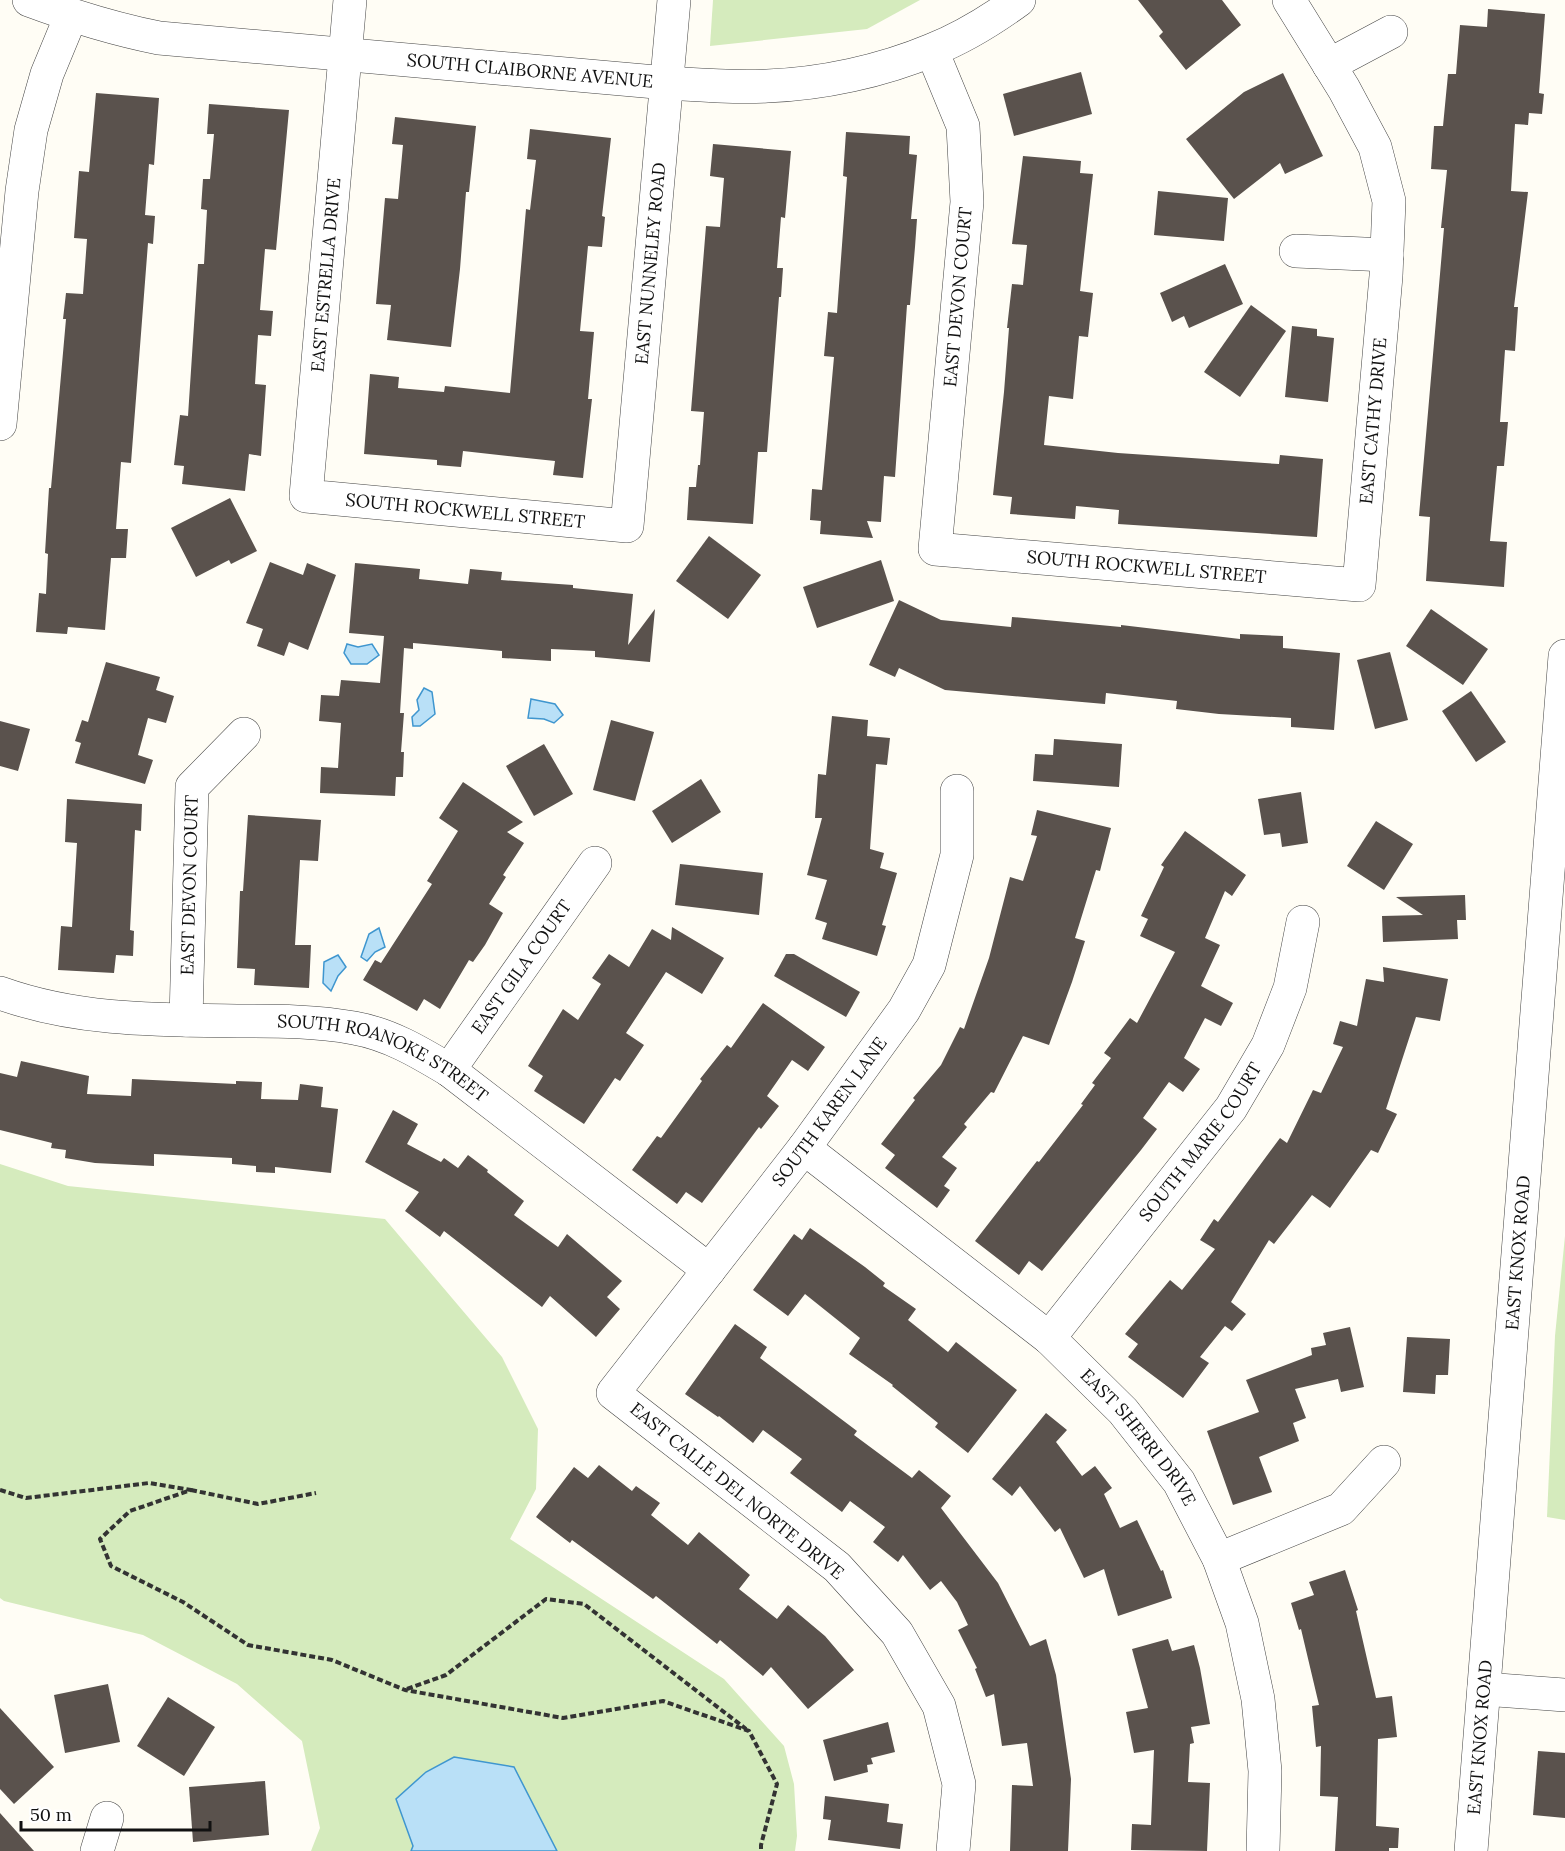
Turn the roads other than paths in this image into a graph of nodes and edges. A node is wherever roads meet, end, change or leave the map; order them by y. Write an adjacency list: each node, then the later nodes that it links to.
1 (29, 0): 6 (street, SOUTH CLAIBORNE AVENUE)
2 (350, 0): 9 (street, EAST ESTRELLA DRIVE)
3 (674, 0): 11 (street, EAST NUNNELEY ROAD)
4 (1019, 0): 8 (street, SOUTH CLAIBORNE AVENUE)
5 (1289, 0): 10 (street, EAST CATHY DRIVE)
6 (71, 16): 9 (street, SOUTH CLAIBORNE AVENUE); 12 (street)
7 (1391, 32): 10 (street)
8 (932, 51): 11 (street, SOUTH CLAIBORNE AVENUE); 18 (street, EAST DEVON COURT)
9 (346, 54): 11 (street, SOUTH CLAIBORNE AVENUE); 16 (street, EAST ESTRELLA DRIVE)
10 (1329, 64): 14 (street, EAST CATHY DRIVE)
11 (667, 83): 17 (street, EAST NUNNELEY ROAD)
12 (11, 190): 15 (street)
13 (1296, 251): 14 (street)
14 (1387, 255): 19 (street, EAST CATHY DRIVE)
15 (0, 424)
16 (306, 496): 17 (street, SOUTH ROCKWELL STREET)
17 (627, 526)
18 (935, 549): 19 (street, SOUTH ROCKWELL STREET)
19 (1359, 585)
20 (1565, 656): 24 (street, EAST KNOX ROAD)
21 (244, 734): 27 (street, EAST DEVON COURT)
22 (957, 791): 29 (street, SOUTH KAREN LANE)
23 (595, 864): 28 (street, EAST GILA COURT)
24 (1554, 916): 35 (street, EAST KNOX ROAD)
25 (1303, 922): 31 (street, SOUTH MARIE COURT)
26 (0, 993): 27 (street, SOUTH ROANOKE STREET)
27 (186, 1020): 28 (street, SOUTH ROANOKE STREET)
28 (449, 1070): 30 (street, SOUTH ROANOKE STREET)
29 (804, 1148): 30 (street, SOUTH KAREN LANE); 31 (street, EAST SHERRI DRIVE)
30 (709, 1270): 32 (street, SOUTH KAREN LANE)
31 (1049, 1338): 34 (street, EAST SHERRI DRIVE)
32 (613, 1393): 39 (street, EAST CALLE DEL NORTE DRIVE)
33 (1384, 1462): 34 (street)
34 (1220, 1559): 40 (street, EAST SHERRI DRIVE)
35 (1484, 1689): 36 (street); 41 (street, EAST KNOX ROAD)
36 (1565, 1695)
37 (107, 1818): 38 (street)
38 (97, 1851)
39 (953, 1851)
40 (1263, 1851)
41 (1471, 1851)

